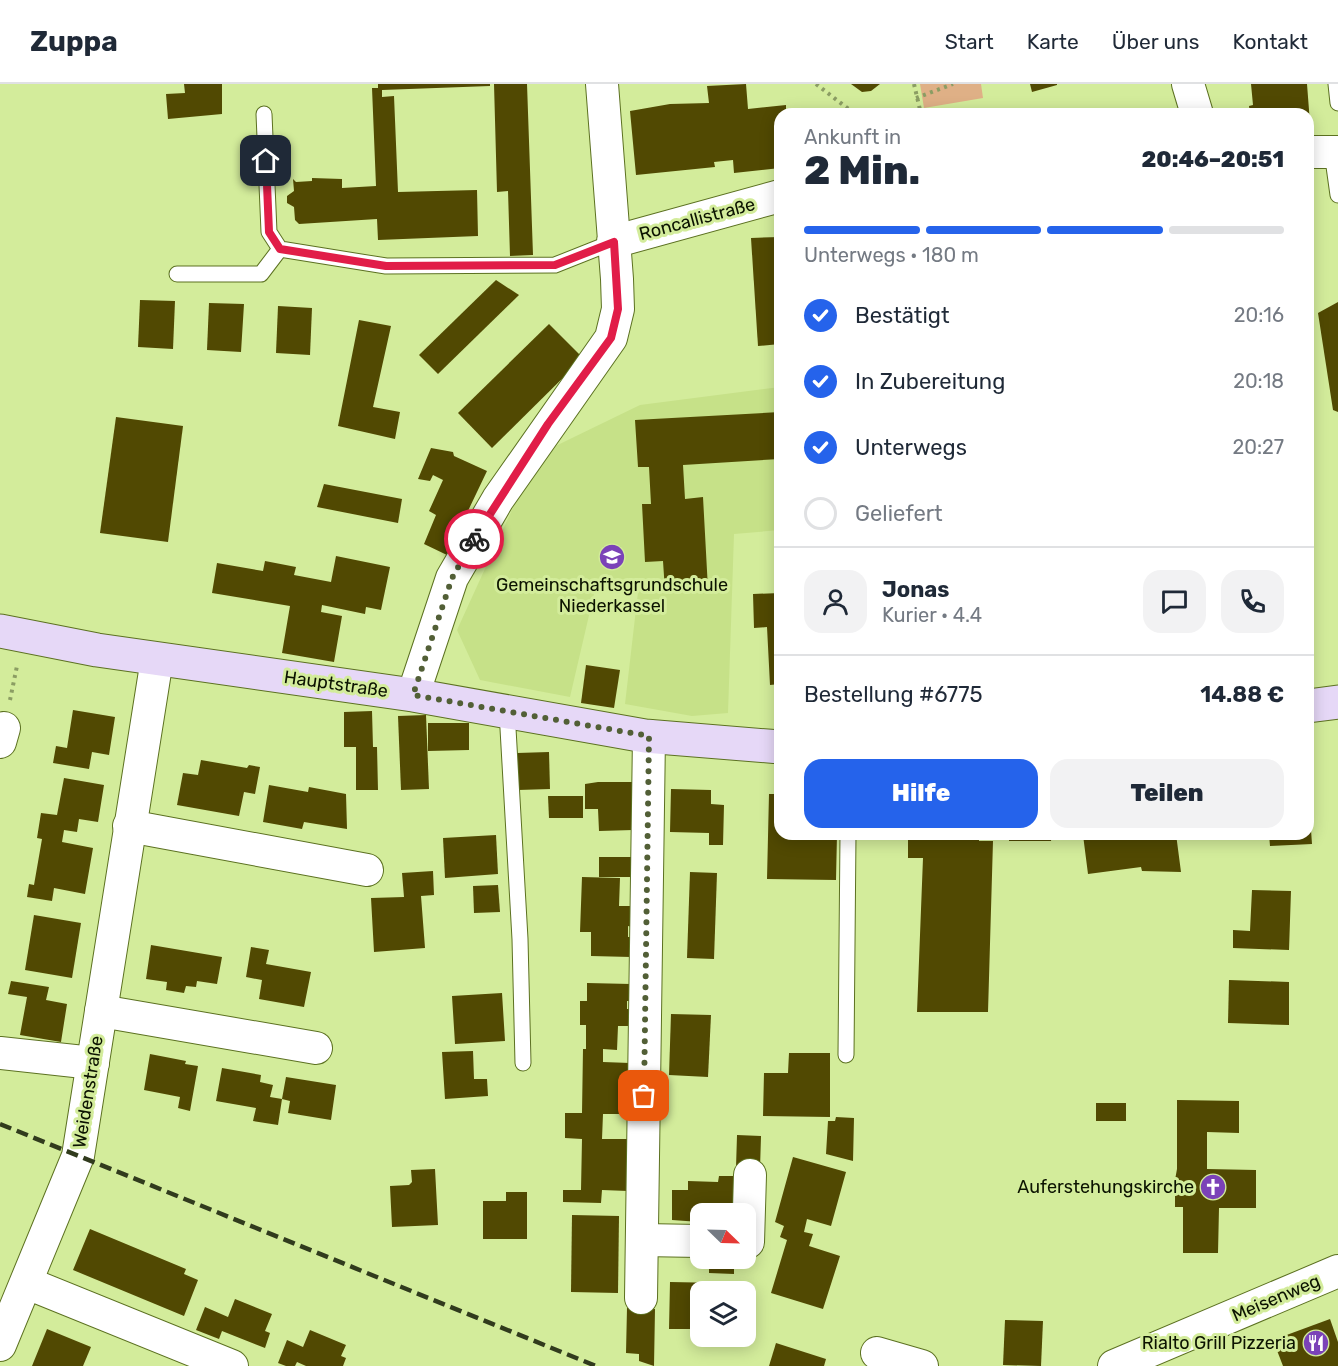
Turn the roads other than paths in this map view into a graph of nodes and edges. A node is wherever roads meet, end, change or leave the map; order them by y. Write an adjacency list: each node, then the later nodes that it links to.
1 (602, 84): 10 (street, Roncallistraße)
2 (1188, 84): 5 (street)
3 (1336, 84): 4 (lane)
4 (1338, 103)
5 (1195, 108)
6 (264, 114): 11 (lane)
7 (1326, 152): 8 (lane)
8 (1338, 195)
9 (774, 198): 10 (street, Roncallistraße)
10 (614, 242): 11 (lane, Roncallistraße); 15 (street)
11 (280, 249): 12 (lane)
12 (177, 274)
13 (0, 631): 14 (street, Hauptstraße)
14 (157, 659): 15 (street, Hauptstraße); 21 (street, Weidenstraße)
15 (413, 695): 18 (street, Hauptstraße)
16 (1338, 702): 17 (street)
17 (1314, 705)
18 (507, 711): 19 (street, Hauptstraße); 29 (lane)
19 (649, 736): 20 (street, Hauptstraße); 32 (street)
20 (774, 746)
21 (129, 826): 23 (street); 24 (street, Weidenstraße)
22 (848, 840): 27 (lane)
23 (367, 870)
24 (101, 1011): 25 (street); 28 (street, Weidenstraße)
25 (316, 1048)
26 (0, 1053): 28 (street)
27 (846, 1055)
28 (93, 1063): 35 (street, Weidenstraße)
29 (523, 1063)
30 (750, 1175): 31 (street)
31 (749, 1203)
32 (642, 1240): 33 (street); 36 (street)
33 (690, 1241)
34 (1338, 1271): 41 (street, Meisenweg)
35 (27, 1283): 37 (street, Weidenstraße); 39 (street)
36 (641, 1298)
37 (0, 1345)
38 (877, 1353): 40 (street)
39 (232, 1366)
40 (922, 1366)
41 (1114, 1366)

